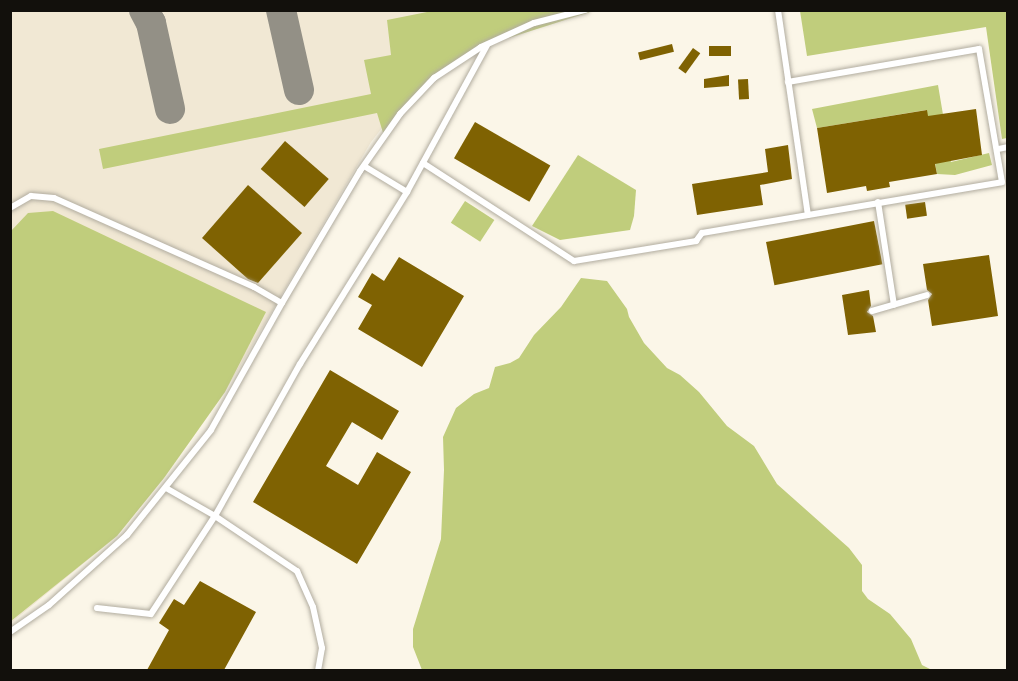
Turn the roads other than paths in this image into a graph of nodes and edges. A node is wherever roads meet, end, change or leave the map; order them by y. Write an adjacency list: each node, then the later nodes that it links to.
1 (585, 10): 3 (lane)
2 (778, 10): 4 (lane)
3 (487, 45): 7 (lane); 8 (lane)
4 (788, 82): 6 (lane); 12 (lane)
5 (1008, 147): 6 (lane)
6 (998, 149): 10 (lane)
7 (423, 163): 9 (lane); 12 (lane)
8 (364, 166): 9 (lane); 14 (lane)
9 (407, 192): 18 (lane)
10 (878, 202): 12 (lane); 15 (lane)
11 (10, 208): 14 (lane)
12 (808, 215)
13 (927, 295): 15 (lane)
14 (282, 303): 17 (lane)
15 (894, 305): 16 (lane)
16 (872, 311)
17 (166, 488): 18 (lane); 20 (lane)
18 (215, 516): 19 (lane); 21 (lane)
19 (97, 608)
20 (10, 632)
21 (318, 670)

